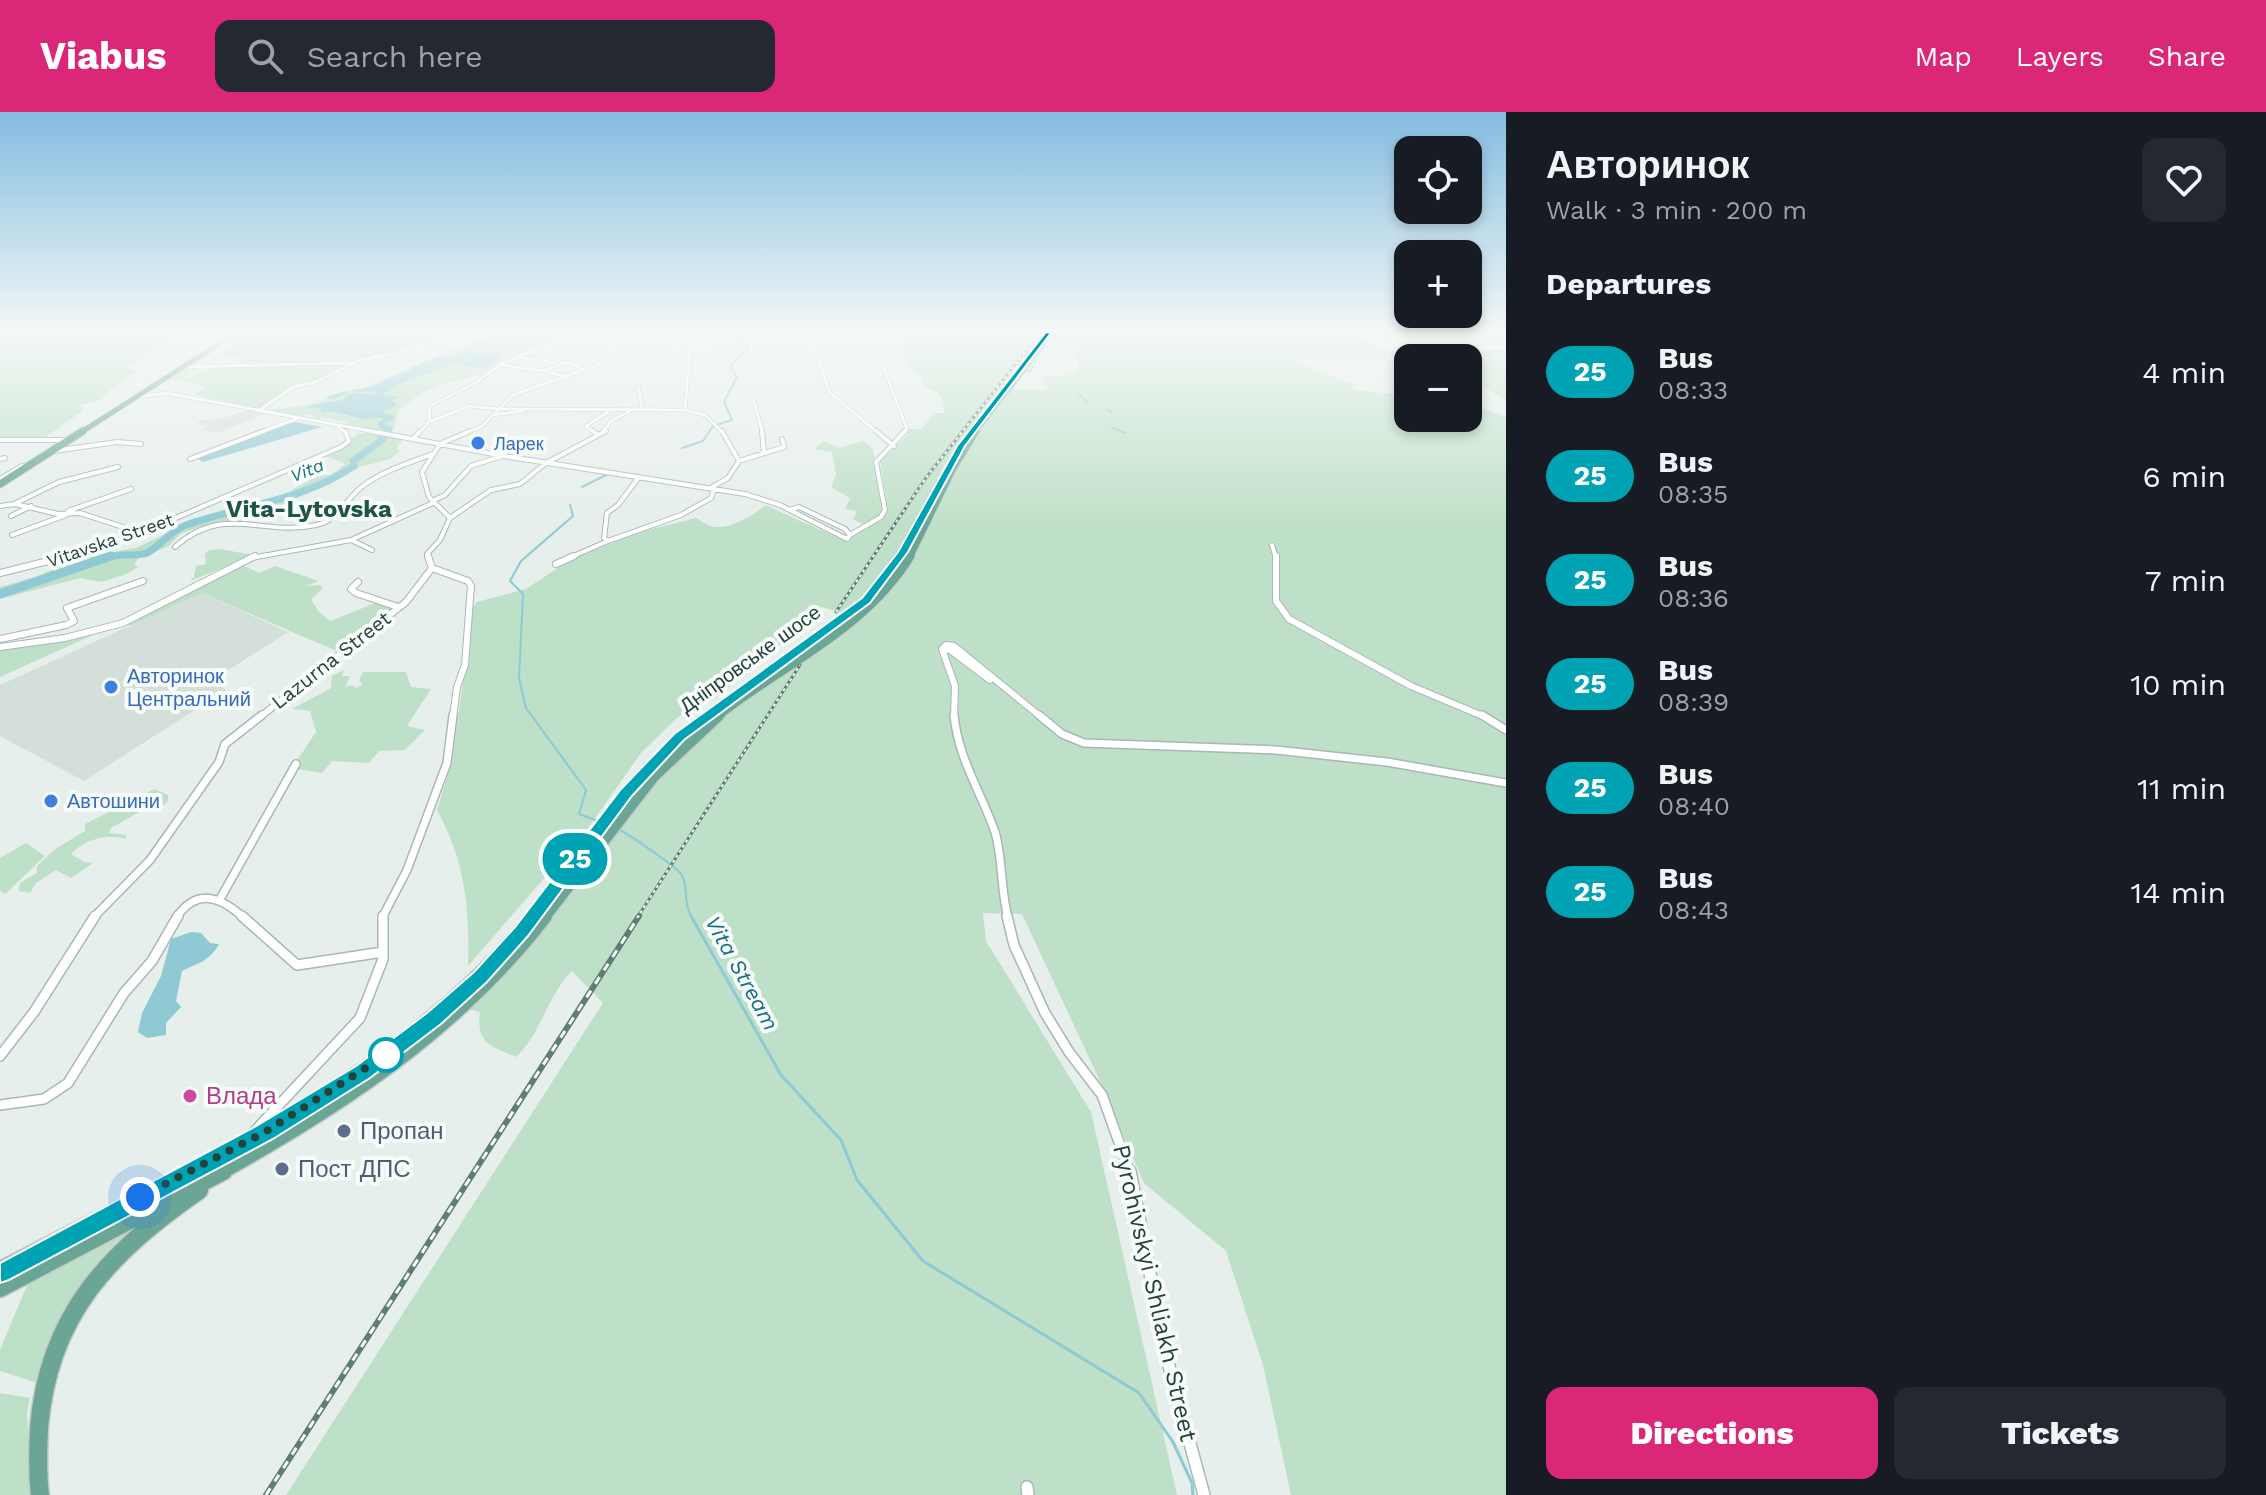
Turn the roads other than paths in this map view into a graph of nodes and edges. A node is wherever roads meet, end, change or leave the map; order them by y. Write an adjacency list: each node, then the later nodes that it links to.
1 (139, 397): 27 (main road)
2 (187, 398): 17 (street)
3 (280, 398): 17 (street)
4 (447, 398): 20 (street)
5 (513, 398): 13 (street)
6 (640, 398): 15 (street)
7 (687, 398): 16 (street)
8 (836, 398): 31 (street)
9 (895, 398): 31 (street)
10 (1002, 398): 75 (main road, Дніпровське шосе)
11 (753, 399): 34 (street)
12 (529, 408): 13 (street); 14 (street); 18 (street)
13 (498, 409): 18 (street); 20 (street)
14 (611, 410): 15 (street); 23 (street)
15 (636, 410): 16 (street); 23 (street)
16 (685, 410): 37 (street)
17 (257, 411): 19 (street)
18 (492, 415): 30 (street)
19 (298, 418): 21 (street); 36 (street)
20 (429, 422): 24 (street)
21 (333, 424): 22 (street); 28 (street)
22 (360, 430): 24 (street); 28 (street, Vitavska Street)
23 (598, 435): 38 (street)
24 (413, 439): 30 (street)
25 (782, 439): 34 (street)
26 (0, 440): 27 (street)
27 (73, 440): 32 (main road)
28 (349, 441): 51 (street, Vitavska Street)
29 (141, 444): 32 (street)
30 (440, 444): 33 (street); 35 (street)
31 (894, 446): 43 (street)
32 (52, 452): 41 (main road)
33 (435, 453): 44 (street); 56 (street)
34 (764, 453): 37 (street)
35 (504, 456): 38 (street); 44 (street)
36 (190, 459)
37 (739, 461): 43 (street)
38 (546, 463): 40 (street); 50 (street)
39 (118, 467): 45 (street)
40 (639, 477): 43 (street); 54 (street)
41 (0, 481)
42 (131, 489): 48 (street)
43 (712, 490): 54 (street)
44 (433, 502): 50 (street); 53 (street)
45 (15, 504): 46 (street); 47 (street)
46 (0, 506)
47 (31, 506): 48 (street); 49 (street)
48 (66, 514): 51 (street); 52 (street)
49 (11, 516)
50 (450, 518): 59 (street)
51 (141, 533): 60 (street, Vitavska Street)
52 (12, 535)
53 (351, 540): 57 (street); 65 (street)
54 (608, 541): 58 (street)
55 (1272, 545): 68 (street)
56 (175, 547)
57 (372, 550)
58 (556, 564)
59 (432, 568): 63 (street, Lazurna Street); 72 (street)
60 (0, 573)
61 (143, 581): 64 (street)
62 (358, 582): 63 (street)
63 (398, 607): 73 (street, Lazurna Street)
64 (0, 639)
65 (0, 647)
66 (943, 651): 67 (street); 67 (street); 79 (street, Pyrohivskyi Shliakh Street)
67 (1023, 702): 70 (street)
68 (1506, 730)
69 (296, 764): 71 (street)
70 (1506, 783)
71 (220, 899): 72 (street); 74 (street)
72 (383, 952): 75 (street)
73 (0, 1056)
74 (0, 1105)
75 (250, 1148): 76 (main road, Дніпровське шосе); 77 (main road, Дніпровське шосе); 78 (main road)
76 (0, 1271)
77 (0, 1288)
78 (40, 1495)
79 (1204, 1495)

